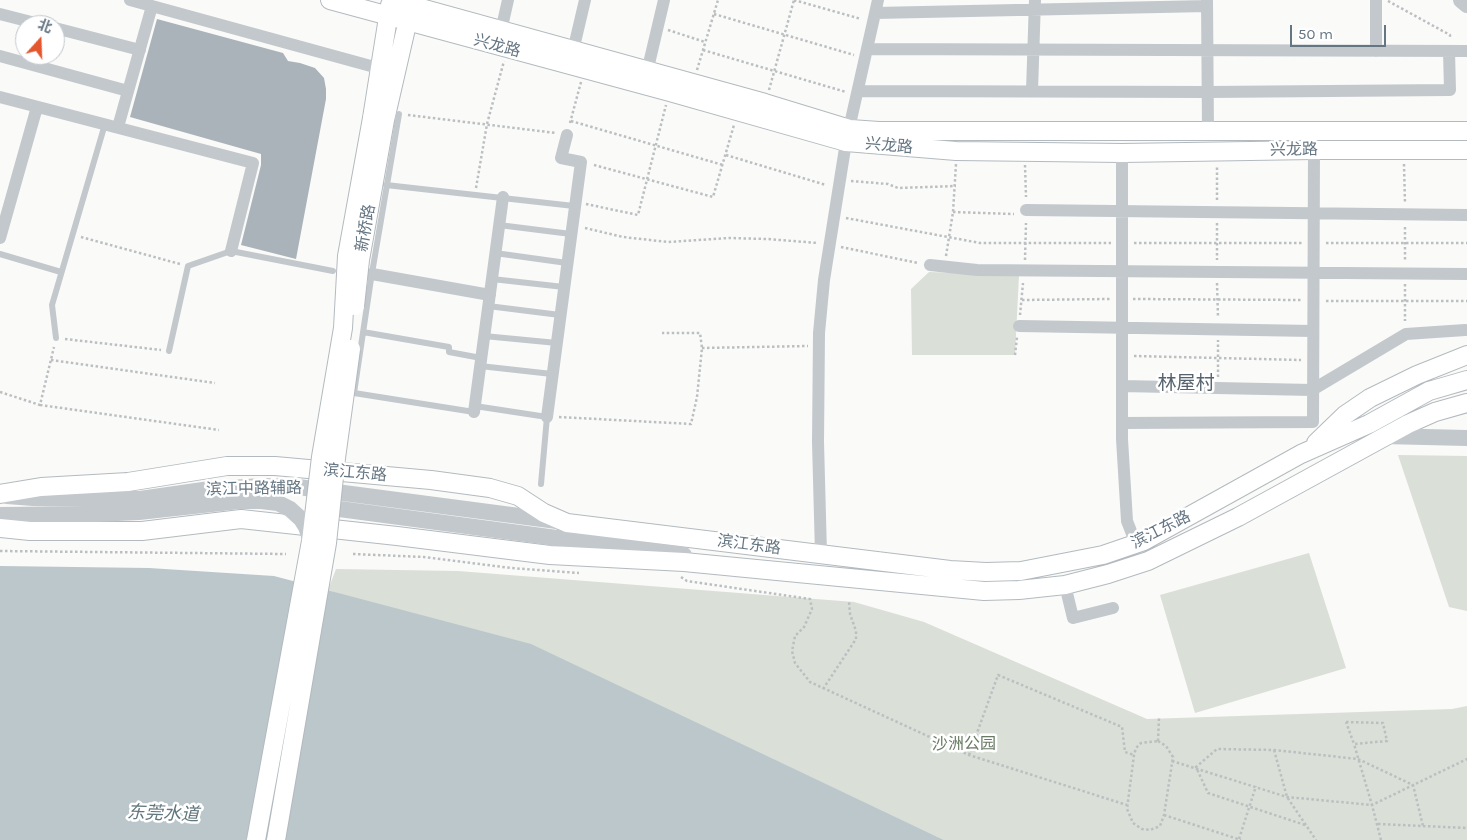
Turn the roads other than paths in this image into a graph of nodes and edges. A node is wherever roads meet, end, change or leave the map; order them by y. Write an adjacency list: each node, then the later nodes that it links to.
1 (130, 0): 13 (street)
2 (330, 0): 10 (main road, 兴龙路)
3 (508, 0): 19 (street)
4 (585, 0): 21 (street)
5 (664, 0): 30 (street)
6 (878, 0): 16 (street)
7 (1376, 0): 23 (street)
8 (1461, 0): 12 (street)
9 (1207, 3): 11 (street); 26 (street)
10 (390, 5): 14 (main road, 兴龙路); 29 (main road, 新桥路)
11 (1035, 5): 16 (street); 22 (street)
12 (1467, 5)
13 (152, 6): 20 (street); 29 (street)
14 (411, 9): 19 (main road, 兴龙路); 37 (main road, 新桥路); 43 (main road, 兴龙路)
15 (0, 14): 17 (street)
16 (874, 17): 27 (street)
17 (15, 18)
18 (65, 31): 20 (street)
19 (501, 31): 21 (main road, 兴龙路)
20 (140, 50): 31 (street)
21 (573, 51): 30 (main road, 兴龙路)
22 (1034, 51): 26 (street); 27 (street); 32 (street)
23 (1376, 51): 24 (street); 26 (street)
24 (1450, 51): 25 (street); 33 (street)
25 (1467, 51)
26 (1207, 52): 33 (street)
27 (867, 54): 34 (street)
28 (0, 56): 31 (street)
29 (378, 68): 37 (main road, 新桥路)
30 (647, 72): 43 (main road, 兴龙路)
31 (128, 91): 39 (street)
32 (1032, 91): 33 (street); 34 (street)
33 (1208, 92): 41 (street)
34 (858, 93): 43 (street)
35 (0, 97): 36 (street)
36 (37, 106): 38 (street); 56 (street)
37 (385, 117): 47 (lane); 97 (main road, 新桥路, bridge)
38 (105, 124): 39 (street); 64 (lane)
39 (118, 127): 57 (street)
40 (1467, 131): 41 (main road, 兴龙路)
41 (1208, 132): 43 (main road, 兴龙路)
42 (567, 135): 49 (street)
43 (848, 136): 46 (main road, 兴龙路); 104 (street)
44 (1314, 150): 45 (main road, 兴龙路); 46 (main road, 兴龙路); 52 (street)
45 (1467, 150)
46 (1122, 153): 51 (street)
47 (386, 184): 48 (lane); 66 (lane)
48 (502, 197): 49 (lane); 54 (street)
49 (574, 204): 55 (street)
50 (1026, 211): 51 (street)
51 (1122, 211): 52 (street); 63 (street)
52 (1314, 212): 53 (street); 65 (street)
53 (1467, 215)
54 (499, 225): 55 (lane); 58 (street)
55 (571, 230): 60 (street)
56 (0, 238)
57 (231, 251): 62 (lane); 80 (lane)
58 (495, 253): 60 (lane); 68 (street)
59 (0, 254): 64 (lane)
60 (567, 263): 69 (street)
61 (930, 265): 63 (street)
62 (333, 271)
63 (1122, 271): 65 (street); 73 (street)
64 (61, 272): 78 (lane)
65 (1313, 273): 67 (street); 75 (street)
66 (372, 274): 70 (street); 76 (lane)
67 (1467, 274)
68 (492, 279): 69 (lane); 70 (street)
69 (564, 287): 71 (street)
70 (489, 300): 71 (lane); 77 (street)
71 (560, 315): 79 (street)
72 (1019, 326): 73 (street)
73 (1122, 328): 75 (street); 85 (street)
74 (1465, 330): 86 (street)
75 (1313, 331): 86 (street)
76 (363, 332): 82 (lane); 88 (lane)
77 (484, 336): 79 (lane); 82 (street)
78 (56, 338)
79 (557, 343): 83 (street)
80 (169, 351)
81 (1467, 355): 91 (main road)
82 (481, 362): 83 (lane); 88 (street)
83 (552, 374): 89 (street)
84 (1467, 380): 91 (main road, 滨江东路)
85 (1122, 386): 86 (street); 90 (street)
86 (1312, 390): 90 (street)
87 (1467, 403): 92 (main road, 滨江东路)
88 (474, 409): 89 (lane)
89 (547, 416): 95 (lane)
90 (1122, 423): 103 (street)
91 (1332, 433): 94 (main road); 103 (main road, 滨江东路)
92 (1382, 436): 93 (street); 94 (main road, 滨江东路)
93 (1467, 438)
94 (1352, 453): 106 (main road, 滨江东路)
95 (541, 484)
96 (0, 495): 98 (street, 滨江中路辅路); 100 (main road, 滨江东路)
97 (323, 499): 98 (street, 滨江中路辅路); 100 (street, 滨江中路辅路); 102 (main road, bridge); 105 (street, 滨江中路辅路); 109 (main road, bridge)
98 (95, 506): 99 (street, 滨江中路辅路); 102 (street, 滨江中路辅路, bridge)
99 (0, 515)
100 (567, 523): 104 (main road, 滨江东路)
101 (0, 528): 105 (main road, 滨江东路)
102 (311, 540): 108 (main road, bridge)
103 (1136, 544): 104 (main road, 滨江东路)
104 (821, 554)
105 (768, 569): 106 (main road, 滨江东路)
106 (1065, 585): 107 (street)
107 (1113, 608)
108 (256, 840)
109 (276, 840)

